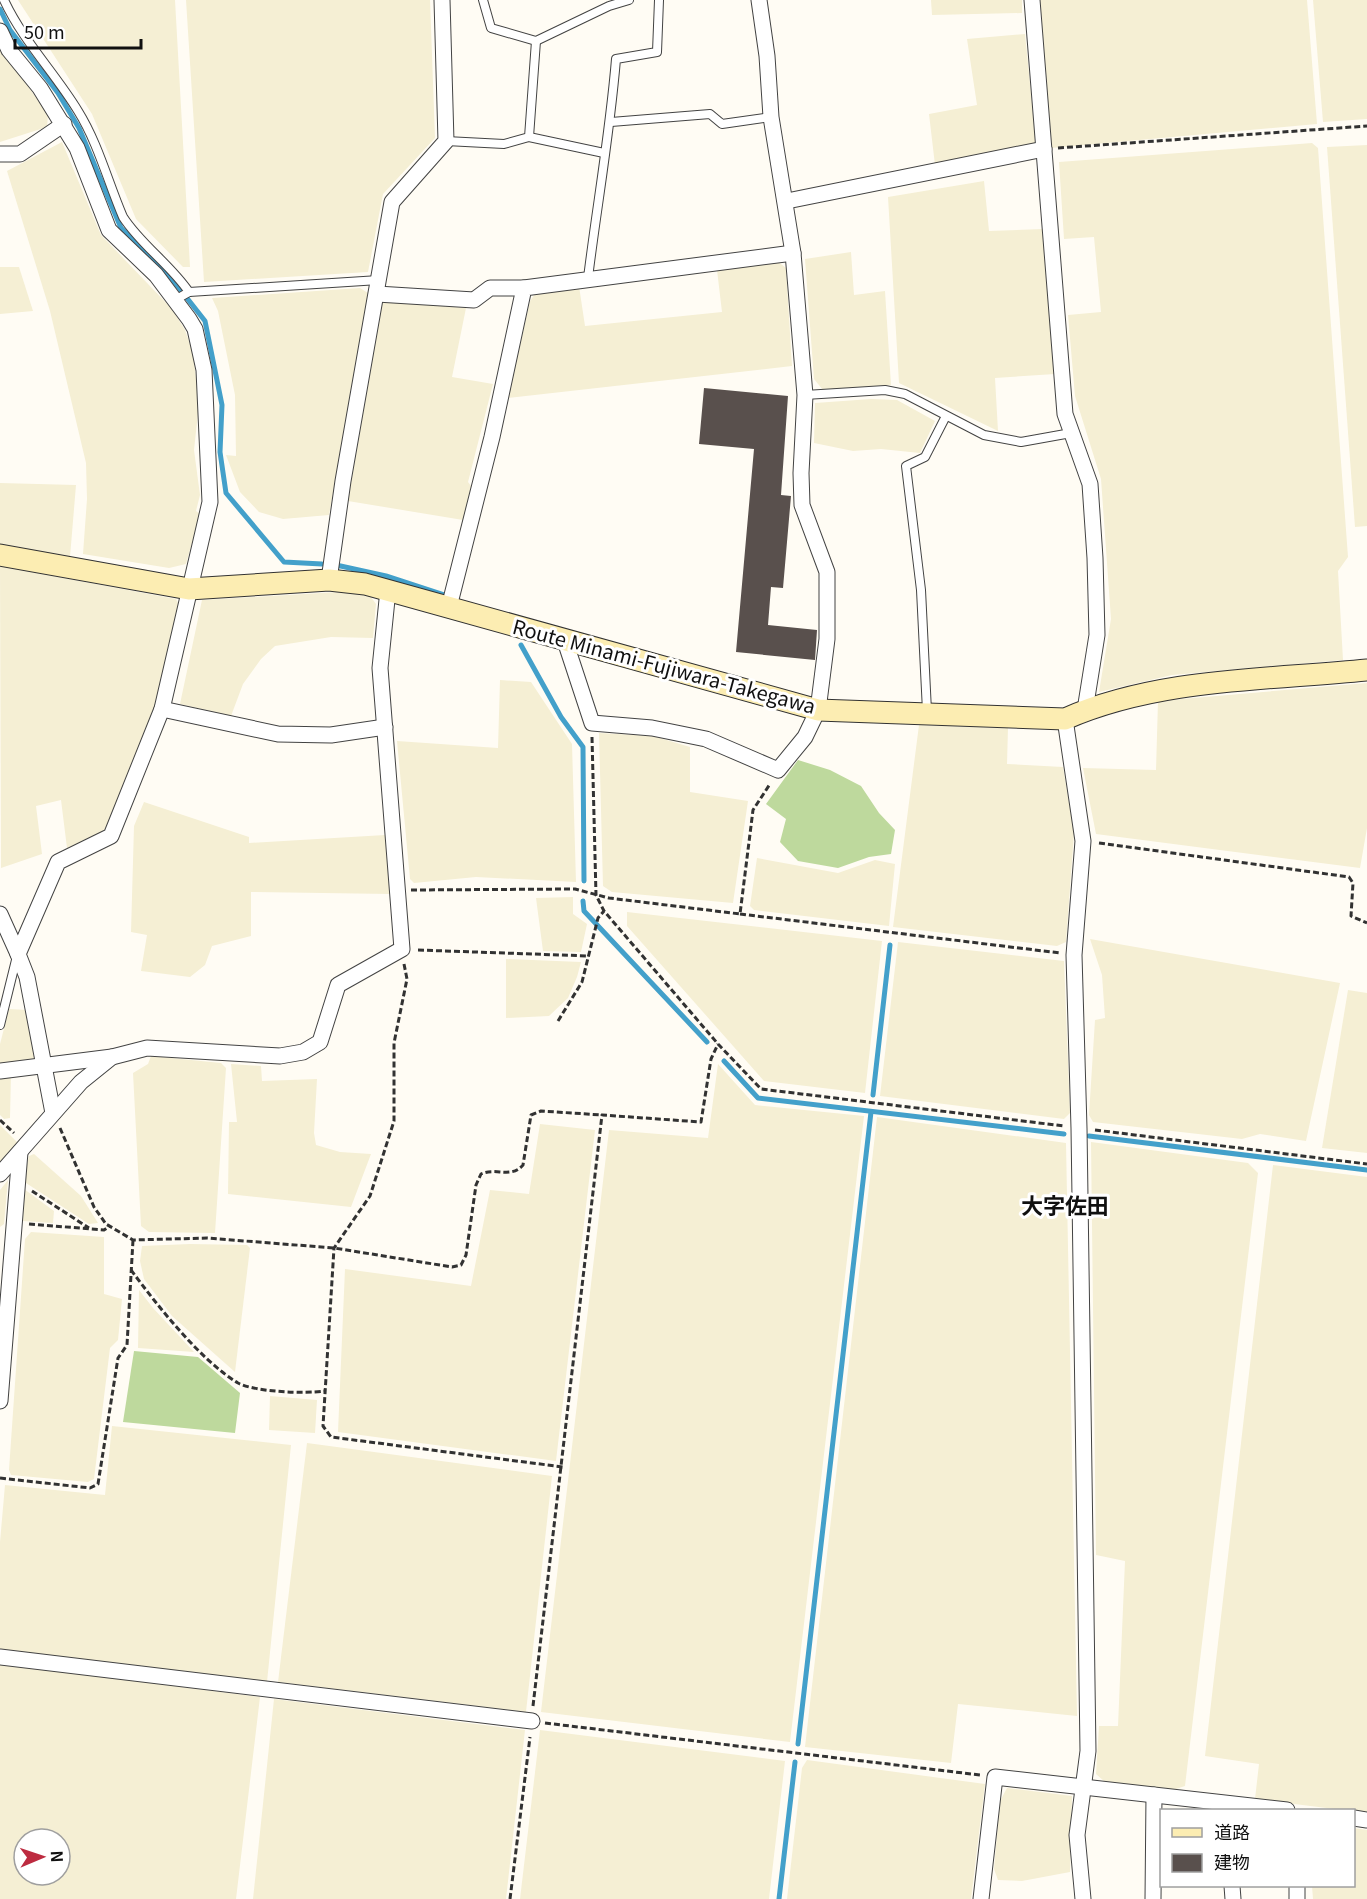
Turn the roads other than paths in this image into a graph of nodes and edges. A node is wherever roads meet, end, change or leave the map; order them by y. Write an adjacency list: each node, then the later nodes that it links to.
1 (3, 0): 23 (lane)
2 (442, 0): 14 (street)
3 (483, 0): 9 (lane)
4 (628, 0): 9 (lane)
5 (659, 0): 11 (lane)
6 (759, 0): 10 (street)
7 (1032, 0): 15 (street)
8 (0, 31): 12 (street)
9 (536, 41): 13 (lane)
10 (771, 117): 11 (lane); 18 (street)
11 (611, 122): 16 (lane)
12 (63, 124): 17 (street); 24 (street)
13 (529, 137): 14 (lane); 16 (lane)
14 (446, 141): 21 (street)
15 (1044, 149): 18 (street); 27 (street)
16 (604, 153): 20 (lane)
17 (0, 154)
18 (787, 201): 19 (street)
19 (794, 253): 20 (street); 25 (street)
20 (588, 278): 22 (street)
21 (378, 287): 22 (street); 23 (lane); 29 (street)
22 (524, 288): 32 (street)
23 (189, 292): 24 (lane)
24 (178, 298): 30 (street)
25 (805, 395): 26 (lane); 36 (street)
26 (946, 416): 27 (lane); 38 (lane)
27 (1071, 433): 37 (street)
28 (0, 555): 30 (main road, Route Minami-Fujiwara-Takegawa)
29 (328, 580): 30 (main road, Route Minami-Fujiwara-Takegawa); 31 (main road, Route Minami-Fujiwara-Takegawa)
30 (189, 589): 35 (street)
31 (388, 590): 32 (main road, Route Minami-Fujiwara-Takegawa); 40 (street)
32 (449, 607): 33 (main road, Route Minami-Fujiwara-Takegawa)
33 (566, 641): 36 (main road, Route Minami-Fujiwara-Takegawa); 36 (street)
34 (1367, 670): 37 (main road, Route Minami-Fujiwara-Takegawa)
35 (162, 709): 40 (street); 42 (street)
36 (818, 710): 38 (main road, Route Minami-Fujiwara-Takegawa)
37 (1085, 710): 39 (main road, Route Minami-Fujiwara-Takegawa)
38 (927, 713): 39 (main road, Route Minami-Fujiwara-Takegawa)
39 (1065, 719): 53 (street)
40 (385, 727): 44 (street)
41 (0, 914): 42 (street)
42 (18, 954): 43 (lane); 45 (street)
43 (0, 1025)
44 (112, 1057): 45 (street); 47 (street)
45 (43, 1066): 46 (street); 47 (street)
46 (0, 1071)
47 (53, 1113): 48 (street)
48 (23, 1148): 49 (street); 50 (street)
49 (0, 1174)
50 (0, 1401)
51 (0, 1657): 52 (street)
52 (531, 1722)
53 (1082, 1786): 54 (street); 57 (street); 58 (street)
54 (1154, 1795): 55 (street); 59 (street)
55 (1229, 1807): 56 (street)
56 (1268, 1809)
57 (981, 1899)
58 (1083, 1899)
59 (1153, 1899)

